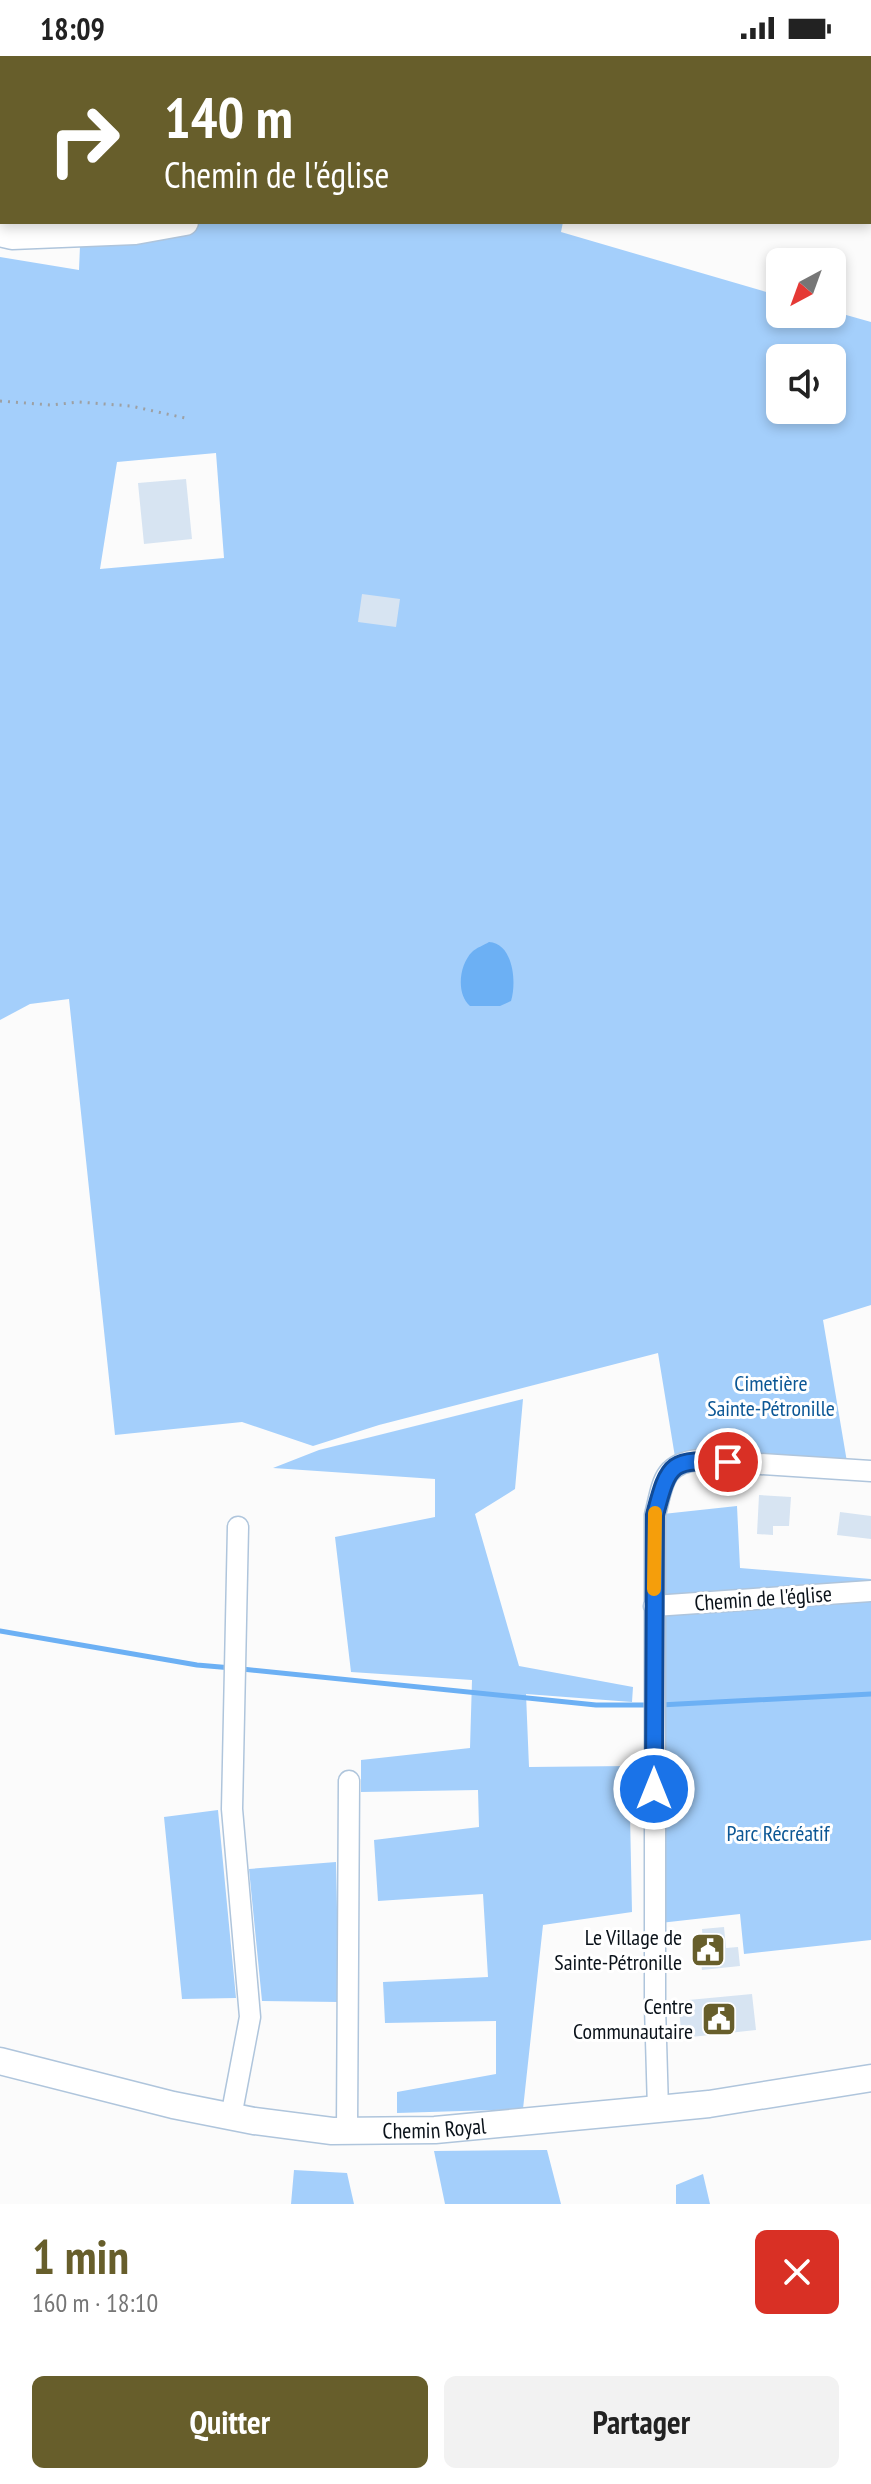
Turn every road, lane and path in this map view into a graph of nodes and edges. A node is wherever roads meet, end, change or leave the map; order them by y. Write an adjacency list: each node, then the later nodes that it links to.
1 (174, 224): 2 (main road)
2 (0, 233)
3 (0, 401): 4 (path)
4 (185, 418)
5 (871, 1471): 8 (street)
6 (238, 1527): 13 (street)
7 (871, 1591): 8 (street, Chemin de l'église)
8 (654, 1606): 12 (street)
9 (349, 1781): 14 (street)
10 (0, 2061): 13 (main road, Chemin Royal)
11 (871, 2078): 12 (main road, Chemin Royal)
12 (658, 2109): 14 (main road, Chemin Royal)
13 (231, 2117): 14 (main road, Chemin Royal)
14 (347, 2131)

